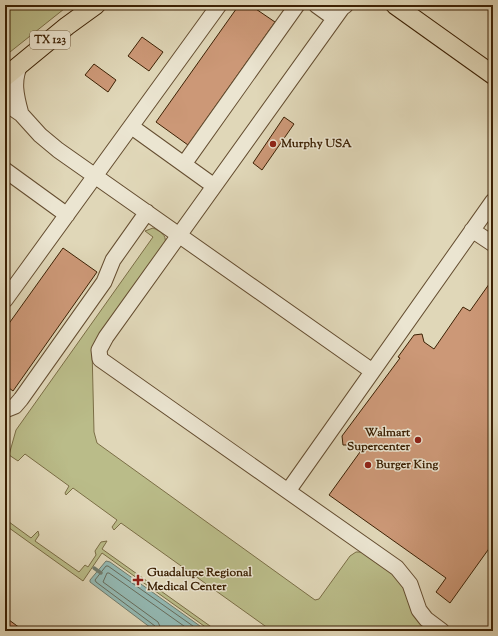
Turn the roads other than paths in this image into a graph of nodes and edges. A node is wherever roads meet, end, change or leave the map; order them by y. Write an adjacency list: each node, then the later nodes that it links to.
1 (96, 5): 7 (main road, TX 123)
2 (219, 5): 12 (lane)
3 (297, 5): 13 (lane)
4 (316, 5): 6 (lane)
5 (395, 5): 8 (main road)
6 (341, 9): 16 (lane)
7 (21, 63): 9 (main road, TX 123); 11 (lane)
8 (493, 75)
9 (5, 77)
10 (5, 103): 11 (lane)
11 (21, 114): 15 (lane)
12 (132, 127): 13 (lane); 15 (lane)
13 (184, 164): 16 (lane)
14 (5, 170): 19 (lane)
15 (96, 176): 18 (lane); 19 (lane)
16 (214, 186): 21 (lane)
17 (493, 201): 20 (lane)
18 (147, 212): 21 (lane); 25 (lane)
19 (67, 215): 23 (lane)
20 (472, 230): 22 (lane); 24 (lane)
21 (180, 234): 24 (lane); 26 (lane)
22 (493, 244)
23 (8, 290)
24 (372, 371): 26 (lane)
25 (5, 410)
26 (288, 491): 27 (lane)
27 (442, 631)

